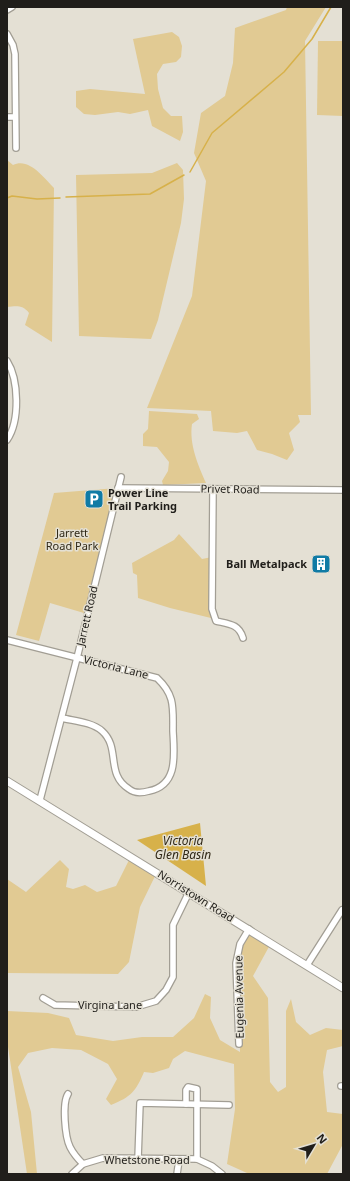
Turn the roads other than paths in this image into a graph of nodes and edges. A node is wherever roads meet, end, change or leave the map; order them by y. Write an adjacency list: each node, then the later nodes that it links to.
1 (12, 7): 2 (street)
2 (7, 10)
3 (7, 34): 5 (street)
4 (7, 117): 5 (street)
5 (15, 117): 6 (street)
6 (16, 148)
7 (7, 361): 8 (street)
8 (7, 440)
9 (121, 477): 10 (street, Jarrett Road)
10 (118, 488): 11 (street, Privet Road); 15 (street, Jarrett Road)
11 (213, 489): 12 (street, Privet Road); 13 (street)
12 (343, 490)
13 (243, 638)
14 (7, 640): 15 (street, Victoria Lane)
15 (77, 658): 16 (street, Jarrett Road); 16 (street, Victoria Lane)
16 (62, 718): 18 (street, Jarrett Road)
17 (7, 781): 18 (main road, Norristown Road)
18 (40, 800): 19 (main road, Norristown Road)
19 (189, 892): 21 (main road, Norristown Road); 24 (street, Virgina Lane)
20 (342, 910): 22 (street)
21 (249, 929): 22 (main road, Norristown Road); 25 (street, Eugenia Avenue)
22 (307, 965): 23 (main road, Norristown Road)
23 (343, 988)
24 (43, 998)
25 (239, 1044)
26 (68, 1094): 33 (street)
27 (186, 1104): 28 (street); 28 (street); 30 (street)
28 (197, 1105): 29 (street); 31 (street)
29 (229, 1105)
30 (138, 1159): 32 (street, Whetstone Road); 33 (street, Whetstone Road)
31 (197, 1159): 32 (street, Whetstone Road); 36 (street, Whetstone Road)
32 (179, 1160): 35 (street)
33 (83, 1164): 34 (street, Whetstone Road)
34 (72, 1174)
35 (178, 1174)
36 (222, 1174)

